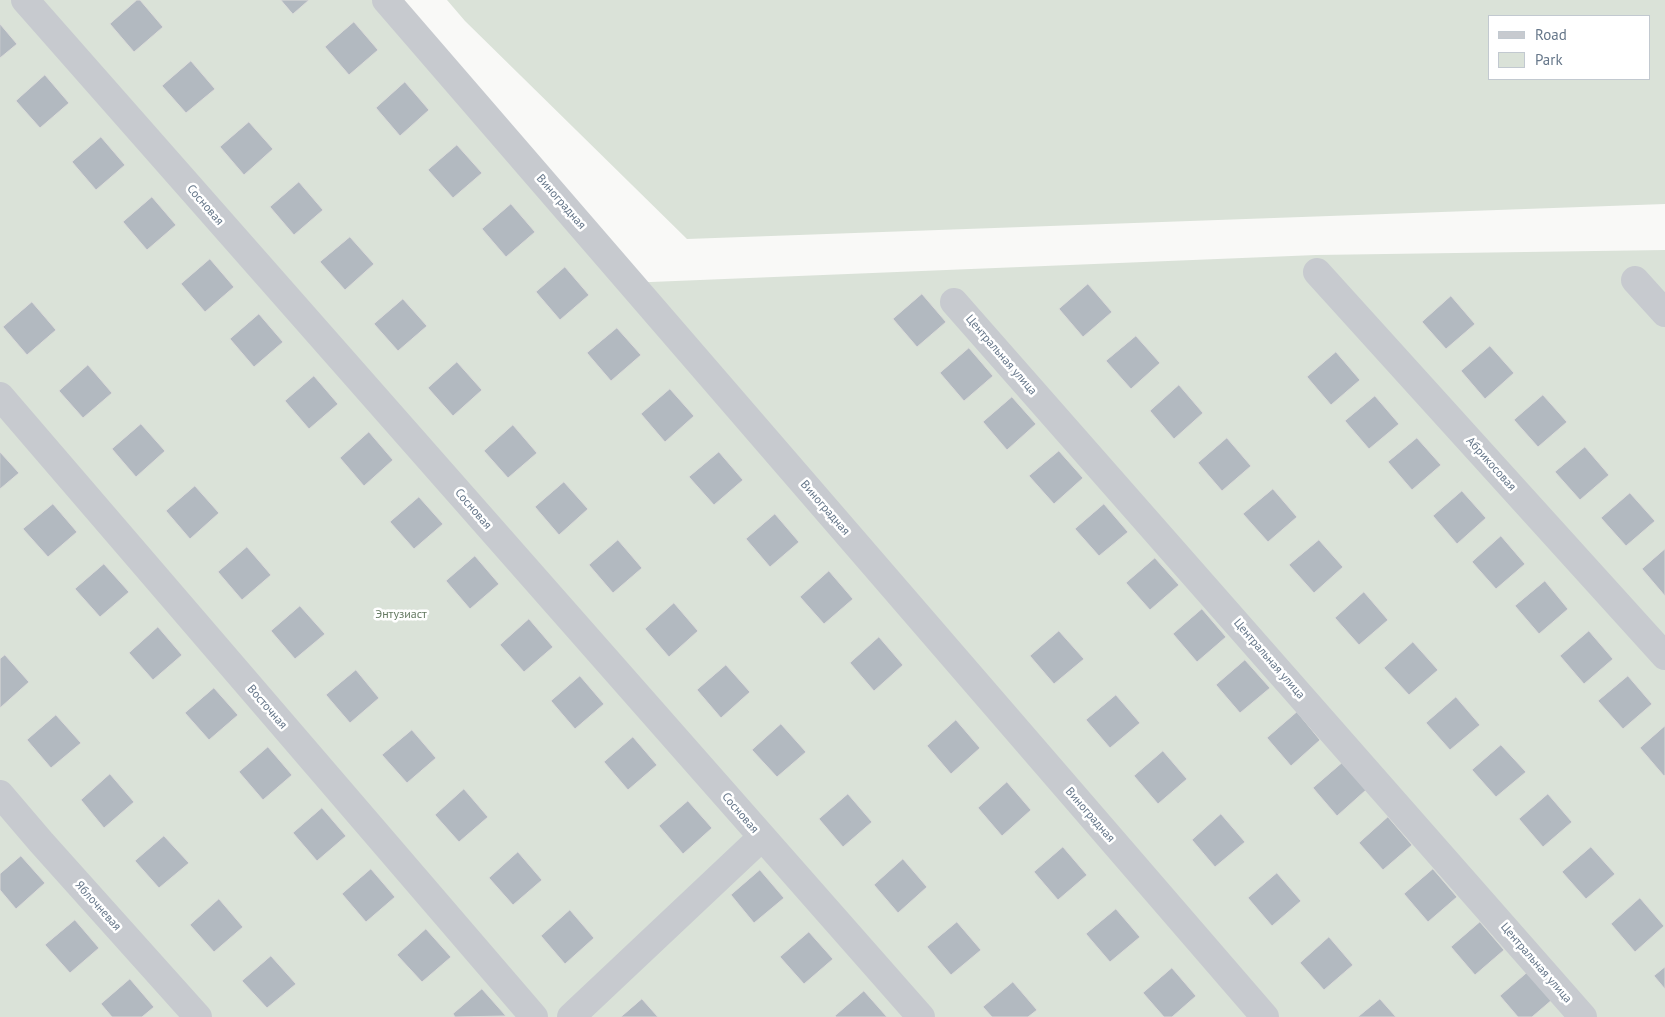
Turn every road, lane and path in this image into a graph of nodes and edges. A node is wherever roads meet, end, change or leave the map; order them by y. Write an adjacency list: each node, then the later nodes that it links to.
1 (25, 0): 10 (street, Сосновая)
2 (386, 0): 15 (street, Виноградная)
3 (1317, 272): 8 (street, Абрикосовая)
4 (1635, 280): 6 (street)
5 (954, 302): 16 (street, Центральная улица)
6 (1665, 313)
7 (0, 396): 12 (street, Восточная)
8 (1665, 656)
9 (0, 794): 11 (street, Яблочневая)
10 (762, 837): 13 (street); 14 (street, Сосновая)
11 (198, 1017)
12 (534, 1017)
13 (571, 1017)
14 (921, 1017)
15 (1265, 1017)
16 (1583, 1017)

